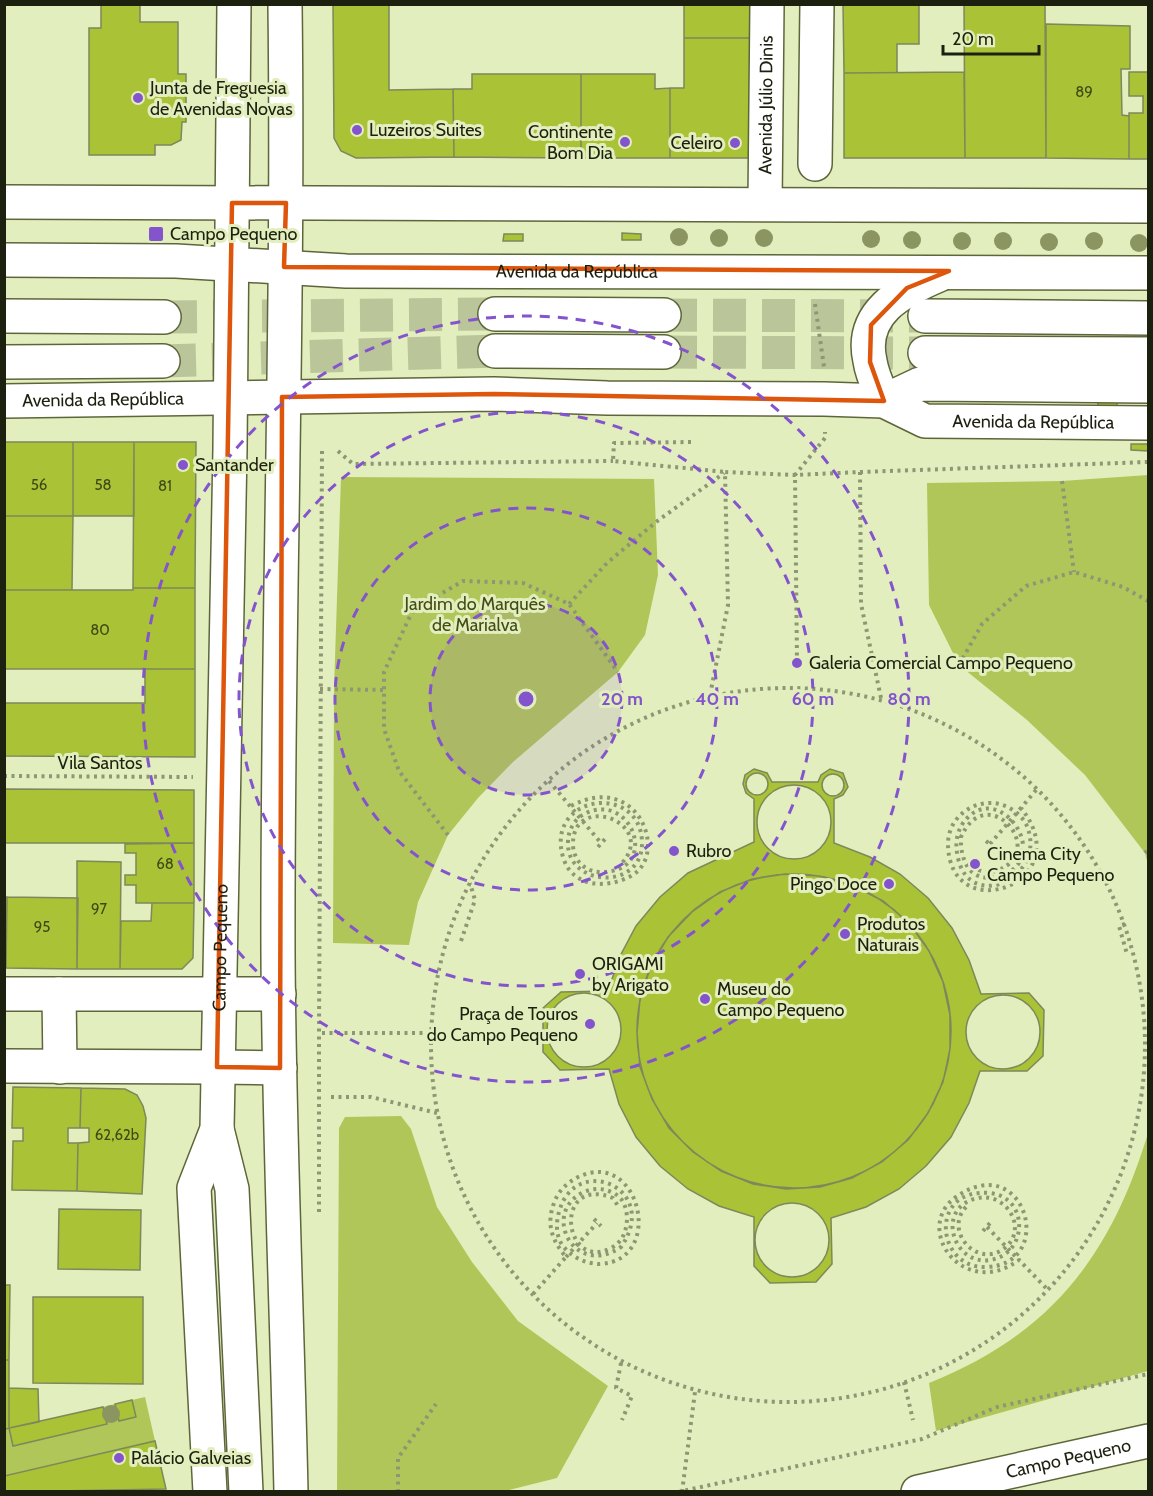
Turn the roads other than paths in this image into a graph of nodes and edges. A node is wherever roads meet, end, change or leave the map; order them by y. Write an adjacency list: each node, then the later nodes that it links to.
1 (234, 4): 7 (main road, Campo Pequeno)
2 (285, 4): 8 (main road)
3 (767, 4): 9 (main road, Avenida Júlio Dinis)
4 (817, 4): 5 (main road)
5 (815, 164)
6 (4, 202): 7 (main road)
7 (232, 203): 8 (main road); 12 (main road, Campo Pequeno)
8 (286, 203): 9 (main road); 13 (main road)
9 (765, 204): 10 (main road)
10 (1149, 206)
11 (4, 260): 12 (main road, Avenida da República)
12 (231, 264): 13 (main road, Avenida da República); 30 (main road, Campo Pequeno)
13 (284, 267): 14 (main road, Avenida da República); 29 (main road)
14 (949, 271): 15 (main road, Avenida da República); 32 (main road)
15 (1149, 273)
16 (495, 314): 17 (main road)
17 (664, 315)
18 (4, 316): 20 (main road)
19 (926, 316): 21 (main road)
20 (164, 317)
21 (1149, 318)
22 (495, 351): 23 (main road)
23 (664, 352)
24 (926, 353): 25 (main road)
25 (1149, 354)
26 (4, 362): 27 (main road)
27 (163, 362)
28 (1149, 386): 32 (main road, Avenida da República)
29 (282, 397): 30 (main road, Avenida da República); 32 (main road, Avenida da República); 37 (main road)
30 (230, 398): 31 (main road, Avenida da República); 36 (main road, Campo Pequeno)
31 (4, 401)
32 (884, 402): 33 (main road, Avenida da República)
33 (1149, 423)
34 (4, 994): 35 (main road)
35 (59, 994): 36 (main road); 39 (main road)
36 (218, 994): 37 (main road); 40 (main road, Campo Pequeno)
37 (279, 994): 41 (main road)
38 (4, 1066): 39 (main road)
39 (60, 1067): 40 (main road)
40 (217, 1067): 41 (main road); 42 (main road, Campo Pequeno)
41 (280, 1068): 46 (main road)
42 (217, 1129): 44 (main road, Campo Pequeno); 45 (main road)
43 (1149, 1441): 47 (main road, Campo Pequeno)
44 (210, 1491)
45 (246, 1491)
46 (291, 1491)
47 (918, 1491)

